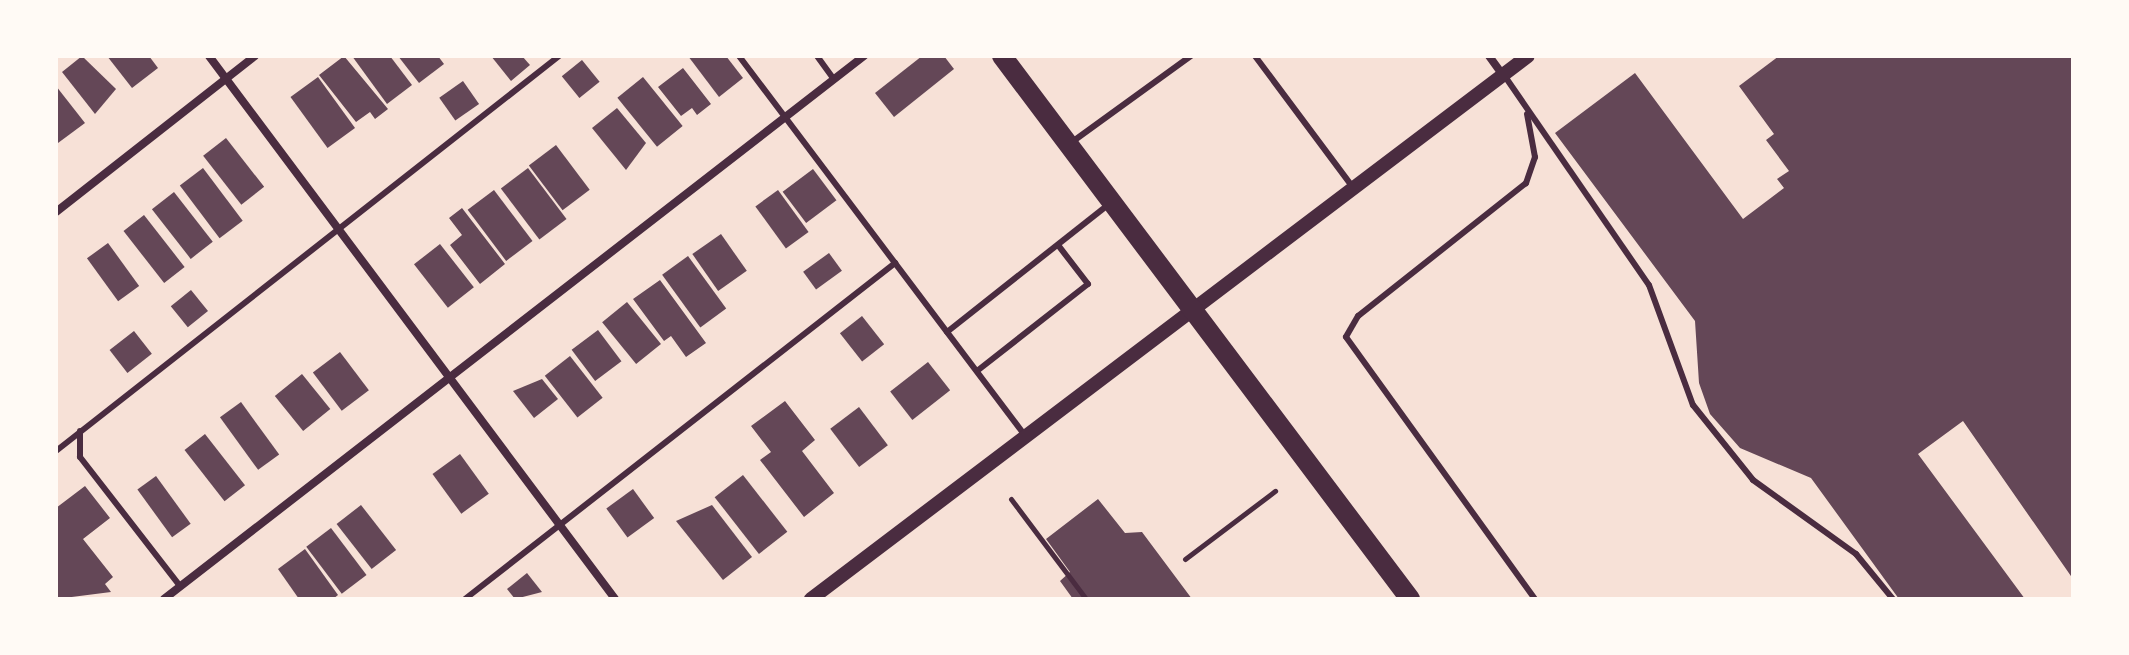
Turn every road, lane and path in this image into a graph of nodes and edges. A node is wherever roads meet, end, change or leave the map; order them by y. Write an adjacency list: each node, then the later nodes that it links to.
1 (209, 56): 13 (street)
2 (255, 56): 13 (street)
3 (559, 56): 21 (lane)
4 (739, 56): 16 (lane)
5 (817, 56): 14 (lane)
6 (864, 56): 14 (street)
7 (1002, 56): 17 (main road)
8 (1191, 56): 17 (lane)
9 (1255, 56): 18 (lane)
10 (1489, 56): 12 (street)
11 (1528, 56): 12 (street)
12 (1503, 75): 15 (lane); 18 (street)
13 (226, 79): 20 (street); 21 (street)
14 (834, 79): 16 (street)
15 (1527, 110): 42 (lane); 43 (lane)
16 (785, 117): 23 (lane); 27 (street)
17 (1069, 144): 19 (main road)
18 (1352, 186): 24 (street)
19 (1112, 202): 22 (lane); 24 (main road)
20 (56, 212)
21 (337, 228): 27 (street); 28 (lane)
22 (1058, 245): 25 (lane); 26 (lane)
23 (895, 263): 25 (lane); 33 (lane)
24 (1190, 306): 29 (street); 41 (main road)
25 (947, 332): 26 (lane)
26 (977, 371): 29 (lane)
27 (449, 378): 33 (street); 35 (street)
28 (80, 431): 30 (lane); 35 (lane)
29 (1024, 434): 39 (street)
30 (56, 451)
31 (1275, 491): 34 (path)
32 (1011, 499): 40 (path)
33 (560, 526): 37 (lane); 38 (street)
34 (1185, 559)
35 (180, 586): 36 (street)
36 (164, 599)
37 (465, 599)
38 (615, 599)
39 (811, 599)
40 (1086, 599)
41 (1410, 599)
42 (1535, 599)
43 (1893, 599)

